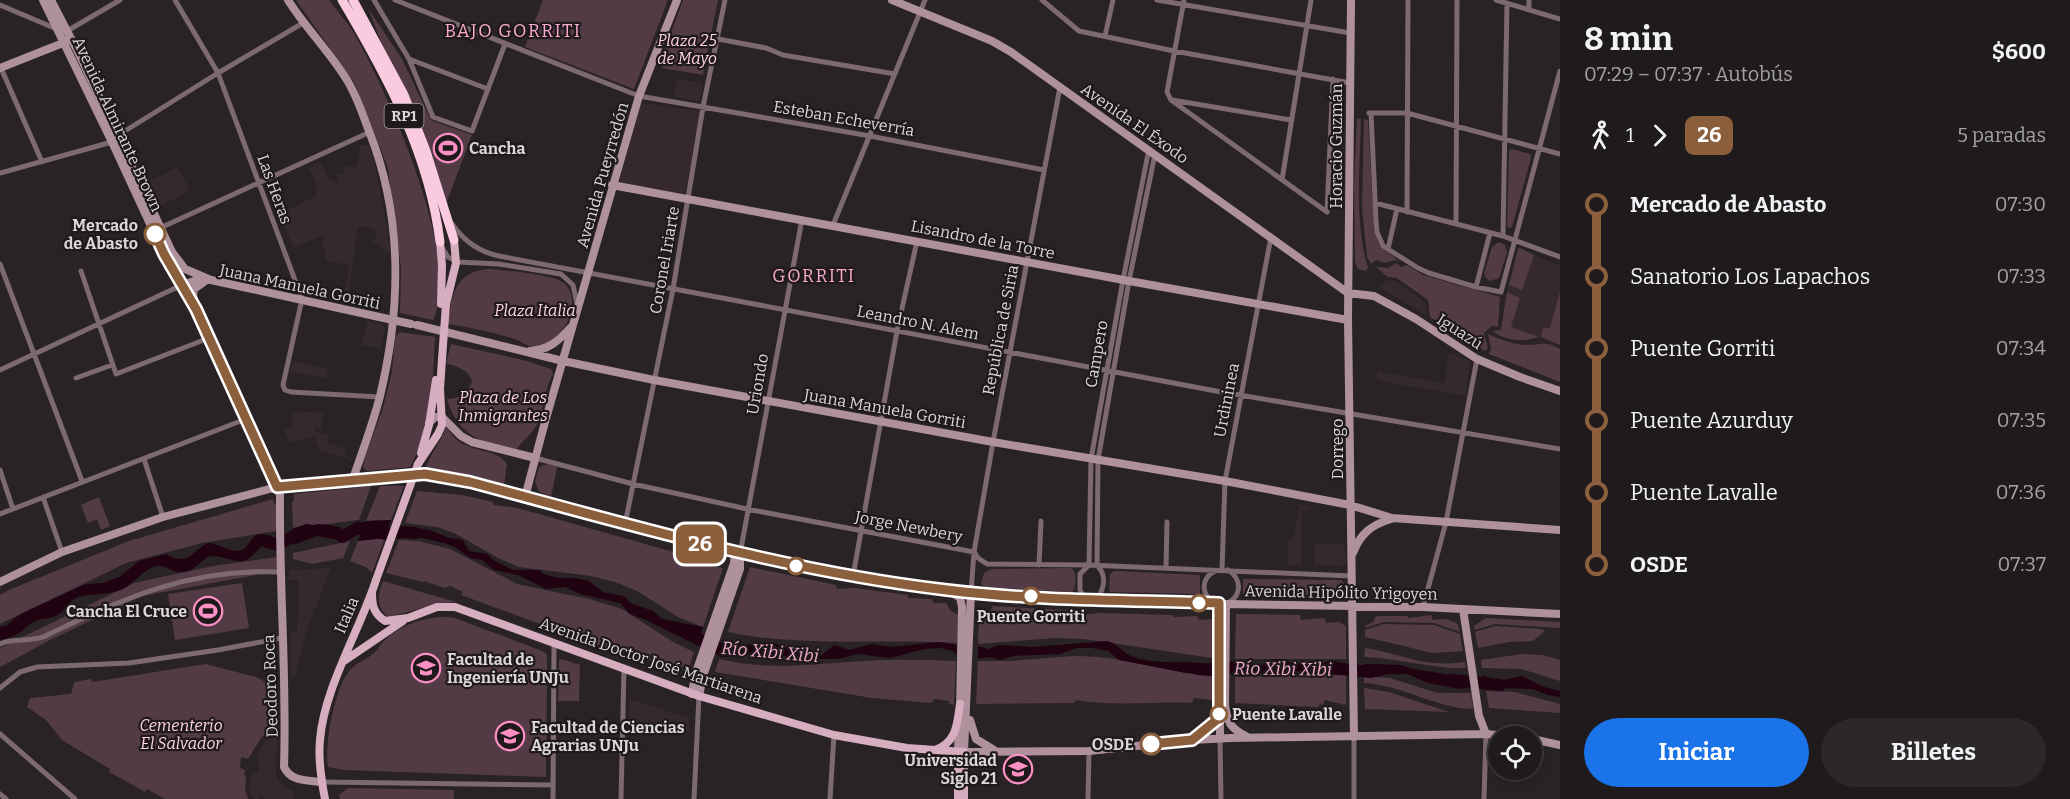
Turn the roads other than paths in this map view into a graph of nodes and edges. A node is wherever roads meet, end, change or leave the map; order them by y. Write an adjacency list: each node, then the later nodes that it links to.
1 (43, 0): 34 (main road, Avenida Almirante Brown)
2 (51, 0): 34 (main road, Avenida Almirante Brown)
3 (120, 0): 34 (street)
4 (175, 0): 46 (street, Las Heras)
5 (288, 0): 32 (main road)
6 (340, 0): 86 (highway, RP1)
7 (353, 0): 37 (highway, RP1)
8 (360, 0): 37 (highway)
9 (374, 0): 42 (street)
10 (395, 0): 28 (street, Esteban Echeverría)
11 (415, 0): 28 (street)
12 (677, 0): 52 (main road, Avenida Pueyrredón)
13 (725, 0): 38 (street, Coronel Iriarte)
14 (891, 0): 30 (main road, Avenida El Éxodo)
15 (925, 0): 30 (street)
16 (1042, 0): 36 (street)
17 (1113, 0): 36 (street)
18 (1157, 0): 25 (street)
19 (1311, 0): 33 (street)
20 (1352, 0): 35 (main road, Horacio Guzmán)
21 (1408, 0): 55 (street)
22 (1457, 0): 57 (street)
23 (1496, 0): 26 (street)
24 (1529, 0): 29 (street)
25 (1184, 2): 33 (street); 41 (street)
26 (1507, 3): 29 (street); 61 (street)
27 (0, 5): 34 (street)
28 (412, 7): 40 (street, Esteban Echeverría)
29 (1529, 10): 31 (street)
30 (921, 12): 47 (street); 50 (main road, Avenida El Éxodo)
31 (1560, 19)
32 (303, 23): 46 (street); 58 (main road)
33 (1307, 26): 35 (street); 45 (street)
34 (63, 31): 39 (main road, Avenida Almirante Brown)
35 (1350, 33): 49 (main road, Horacio Guzmán)
36 (1105, 36): 41 (street)
37 (375, 39): 75 (highway, RP1)
38 (718, 39): 47 (street); 54 (street, Coronel Iriarte)
39 (68, 41): 43 (main road); 60 (main road, Avenida Almirante Brown)
40 (505, 44): 51 (street); 52 (street, Esteban Echeverría)
41 (1174, 51): 45 (street); 53 (street)
42 (409, 59): 51 (street); 51 (street)
43 (0, 68): 65 (street)
44 (1560, 71): 62 (street)
45 (1299, 72): 48 (street); 56 (street)
46 (218, 73): 60 (street); 69 (street, Las Heras)
47 (895, 74): 59 (street)
48 (1333, 79): 49 (street); 68 (street)
49 (1350, 82): 94 (main road, Horacio Guzmán)
50 (1060, 87): 63 (main road, Avenida El Éxodo); 66 (street, República de Siria)
51 (488, 89)
52 (639, 96): 54 (street, Esteban Echeverría); 70 (main road, Avenida Pueyrredón)
53 (1171, 99): 56 (street); 68 (street)
54 (703, 107): 59 (street, Esteban Echeverría); 71 (street, Coronel Iriarte)
55 (1407, 113): 57 (street); 72 (street); 74 (street)
56 (1291, 120): 68 (street)
57 (1456, 126): 61 (street); 77 (street)
58 (370, 132): 69 (street); 108 (main road)
59 (870, 136): 66 (street, Esteban Echeverría); 78 (street)
60 (115, 139): 65 (street); 79 (main road, Avenida Almirante Brown); 98 (main road, Avenida Almirante Brown)
61 (1504, 140): 62 (street); 81 (street)
62 (1540, 149): 64 (street); 84 (street)
63 (1152, 152): 82 (main road, Avenida El Éxodo); 97 (street, Campero)
64 (1560, 154)
65 (42, 162): 67 (street)
66 (1044, 170): 90 (street, República de Siria)
67 (0, 173)
68 (1282, 180)
69 (259, 184): 79 (street); 102 (street, Las Heras)
70 (612, 185): 71 (main road, Lisandro de la Torre); 93 (main road, Avenida Pueyrredón)
71 (689, 199): 76 (main road, Lisandro de la Torre); 100 (street, Coronel Iriarte)
72 (1375, 203): 73 (street); 87 (street)
73 (1397, 210): 74 (street); 87 (street)
74 (1407, 212): 77 (street)
75 (447, 218): 83 (highway, RP1); 93 (street, RP1)
76 (802, 219): 78 (main road, Lisandro de la Torre); 107 (street, Uriondo)
77 (1456, 224): 80 (street)
78 (833, 225): 85 (main road, Lisandro de la Torre)
79 (160, 228): 96 (main road, Avenida Almirante Brown)
80 (1490, 233): 81 (street); 99 (street)
81 (1503, 236): 84 (street)
82 (1271, 237): 95 (main road, Avenida El Éxodo); 104 (street, Urdininea)
83 (454, 240): 89 (main road, RP1)
84 (1516, 240): 88 (street); 99 (street)
85 (917, 241): 90 (main road, Lisandro de la Torre); 112 (street)
86 (440, 242): 89 (street); 103 (main road, RP1)
87 (1388, 249): 99 (street)
88 (1560, 256)
89 (456, 261): 103 (main road, RP1); 106 (street)
90 (1028, 261): 97 (main road, Lisandro de la Torre); 115 (street, República de Siria)
91 (0, 264): 116 (street)
92 (81, 271): 111 (street)
93 (588, 272): 100 (street, Leandro N. Alem); 106 (main road, Avenida Pueyrredón)
94 (1349, 276): 95 (main road); 101 (main road, Horacio Guzmán)
95 (1328, 278): 101 (main road, Avenida El Éxodo)
96 (211, 280): 98 (main road, Juana Manuela Gorriti); 102 (main road, Juana Manuela Gorriti); 105 (main road)
97 (1126, 281): 104 (main road, Lisandro de la Torre); 122 (street, Campero)
98 (182, 285): 105 (main road, Avenida Almirante Brown); 111 (street)
99 (1476, 287)
100 (673, 289): 107 (street, Leandro N. Alem); 124 (street, Coronel Iriarte)
101 (1348, 293): 109 (main road, Dorrego); 118 (main road, Iguazú)
102 (302, 299): 108 (main road, Juana Manuela Gorriti); 127 (street)
103 (443, 304): 117 (main road, RP1, bridge)
104 (1258, 305): 109 (main road, Lisandro de la Torre); 126 (street, Urdininea)
105 (196, 309): 113 (main road, Avenida Almirante Brown)
106 (577, 310): 110 (main road, Avenida Pueyrredón)
107 (784, 310): 112 (street, Leandro N. Alem); 129 (street, Uriondo)
108 (393, 320): 114 (main road, Juana Manuela Gorriti); 127 (main road)
109 (1348, 320): 130 (main road, Dorrego)
110 (573, 325): 114 (main road); 119 (main road, Avenida Pueyrredón)
111 (99, 326): 116 (street); 120 (street)
112 (897, 331): 115 (street, Leandro N. Alem); 133 (street)
113 (209, 338): 120 (street); 132 (main road, Avenida Almirante Brown)
114 (524, 351): 119 (main road, Juana Manuela Gorriti)
115 (1009, 352): 122 (street, Leandro N. Alem); 137 (street, República de Siria)
116 (34, 355): 121 (street); 145 (street)
117 (440, 359): 128 (main road, RP1); 134 (main road, RP1)
118 (1477, 359): 125 (main road, Iguazú); 136 (street)
119 (563, 361): 124 (main road, Juana Manuela Gorriti); 139 (main road, Avenida Pueyrredón)
120 (112, 364): 123 (street)
121 (0, 370)
122 (1109, 371): 126 (street, Leandro N. Alem); 141 (street, Campero)
123 (76, 378)
124 (654, 380): 129 (main road, Juana Manuela Gorriti); 147 (street, Coronel Iriarte)
125 (1560, 391)
126 (1240, 395): 130 (street, Leandro N. Alem); 146 (street, Urdininea)
127 (380, 397): 144 (main road)
128 (441, 401): 131 (main road, RP1); 135 (main road, RP1)
129 (767, 401): 133 (main road, Juana Manuela Gorriti); 153 (street, Uriondo)
130 (1350, 413): 136 (street, Leandro N. Alem); 151 (main road, Dorrego)
131 (442, 417): 134 (main road); 135 (main road, RP1); 142 (main road, RP1)
132 (246, 419): 140 (street); 148 (main road, Avenida Almirante Brown)
133 (881, 421): 137 (main road, Juana Manuela Gorriti); 162 (street)
134 (429, 424): 142 (main road, RP1)
135 (452, 426): 139 (main road, RP1)
136 (1463, 433): 138 (street, Leandro N. Alem); 160 (street)
137 (993, 441): 141 (main road, Juana Manuela Gorriti); 165 (street, República de Siria)
138 (1560, 449)
139 (535, 458): 147 (street, Jorge Newbery); 150 (main road, Avenida Pueyrredón)
140 (144, 459): 145 (street); 155 (street)
141 (1094, 459): 146 (main road, Juana Manuela Gorriti); 169 (street, Campero); 170 (street, Campero)
142 (418, 464): 178 (main road, Italia / RP1, bridge)
143 (0, 470): 152 (street)
144 (353, 479): 148 (main road, Avenida Hipólito Yrigoyen); 150 (main road, Avenida Hipólito Yrigoyen)
145 (82, 481): 149 (street)
146 (1225, 481): 151 (main road, Juana Manuela Gorriti); 172 (street, Urdininea)
147 (633, 484): 153 (street, Jorge Newbery); 161 (street, Coronel Iriarte)
148 (277, 487): 155 (main road, Avenida Hipólito Yrigoyen); 157 (main road, Avenida Almirante Brown)
149 (43, 497): 152 (street); 164 (street)
150 (525, 497): 161 (main road, Avenida Hipólito Yrigoyen)
151 (1350, 505): 156 (main road, Juana Manuela Gorriti); 167 (main road, Dorrego)
152 (13, 509): 154 (street)
153 (747, 509): 162 (street, Jorge Newbery); 166 (street, Uriondo)
154 (0, 514)
155 (163, 517): 164 (main road, Avenida Hipólito Yrigoyen)
156 (1392, 518): 160 (main road, Juana Manuela Gorriti); 167 (main road)
157 (280, 520): 173 (main road, Deodoro Roca)
158 (1041, 520): 168 (street)
159 (1167, 522): 171 (street)
160 (1446, 522): 163 (main road, Juana Manuela Gorriti); 184 (street)
161 (625, 524): 166 (main road, Avenida Hipólito Yrigoyen)
162 (861, 530): 165 (street, Jorge Newbery); 174 (street)
163 (1560, 531)
164 (62, 552): 176 (main road, Avenida Hipólito Yrigoyen)
165 (974, 552): 168 (street, Jorge Newbery); 179 (street, República de Siria)
166 (738, 554): 174 (main road, Avenida Hipólito Yrigoyen); 195 (main road)
167 (1352, 560): 175 (main road, Dorrego)
168 (1039, 565): 169 (street, Jorge Newbery)
169 (1089, 565): 170 (street, Jorge Newbery); 180 (street)
170 (1097, 565): 171 (street, Jorge Newbery); 181 (street)
171 (1166, 568): 172 (street, Jorge Newbery)
172 (1222, 570): 175 (street, Jorge Newbery); 182 (street); 182 (street)
173 (281, 572): 189 (main road, Deodoro Roca); 190 (street)
174 (853, 576): 177 (main road, Avenida Hipólito Yrigoyen)
175 (1352, 576): 183 (main road, Dorrego)
176 (0, 582)
177 (947, 590): 179 (main road, Avenida Hipólito Yrigoyen); 186 (main road)
178 (372, 591): 188 (main road); 192 (main road, Italia)
179 (971, 592): 180 (main road, Avenida Hipólito Yrigoyen); 186 (main road, República de Siria)
180 (1084, 598): 181 (main road, Avenida Hipólito Yrigoyen)
181 (1097, 599): 182 (main road, Avenida Hipólito Yrigoyen)
182 (1222, 603): 183 (main road, Avenida Hipólito Yrigoyen); 197 (main road)
183 (1353, 604): 184 (main road, Avenida Hipólito Yrigoyen); 202 (main road)
184 (1423, 607): 185 (main road, Avenida Hipólito Yrigoyen)
185 (1463, 609): 187 (main road, Avenida Hipólito Yrigoyen); 200 (main road)
186 (966, 614): 196 (main road)
187 (1560, 614)
188 (408, 618): 191 (main road, Avenida Doctor José Martiarena); 192 (main road)
189 (282, 638): 194 (street); 212 (main road, Deodoro Roca)
190 (0, 644)
191 (554, 644): 193 (main road, Avenida Doctor José Martiarena); 213 (street)
192 (344, 661): 212 (main road, Italia)
193 (624, 669): 195 (main road, Avenida Doctor José Martiarena); 219 (street)
194 (0, 688)
195 (696, 695): 201 (main road, Avenida Doctor José Martiarena); 220 (street)
196 (964, 704): 208 (main road); 210 (main road); 211 (main road)
197 (1222, 705): 198 (main road); 204 (main road)
198 (1219, 718): 203 (main road); 205 (main road)
199 (0, 734): 216 (street)
200 (1486, 734): 202 (main road); 227 (street)
201 (834, 735): 208 (main road, Avenida Doctor José Martiarena); 221 (street)
202 (1354, 737): 204 (main road); 226 (street)
203 (1220, 738): 204 (main road); 205 (main road); 225 (street)
204 (1250, 738)
205 (1192, 740): 209 (main road)
206 (1542, 741): 207 (main road)
207 (1560, 745)
208 (934, 750): 210 (main road, Avenida Doctor José Martiarena)
209 (1089, 751): 211 (main road); 224 (street)
210 (961, 752): 211 (main road); 222 (main road); 223 (main road)
211 (1000, 752)
212 (322, 782): 213 (street); 217 (main road, Italia)
213 (553, 785): 218 (street)
214 (0, 794): 215 (street)
215 (6, 799)
216 (75, 799)
217 (325, 799)
218 (553, 799)
219 (621, 799)
220 (694, 799)
221 (830, 799)
222 (958, 799)
223 (964, 799)
224 (1088, 799)
225 (1221, 799)
226 (1354, 799)
227 (1484, 799)

